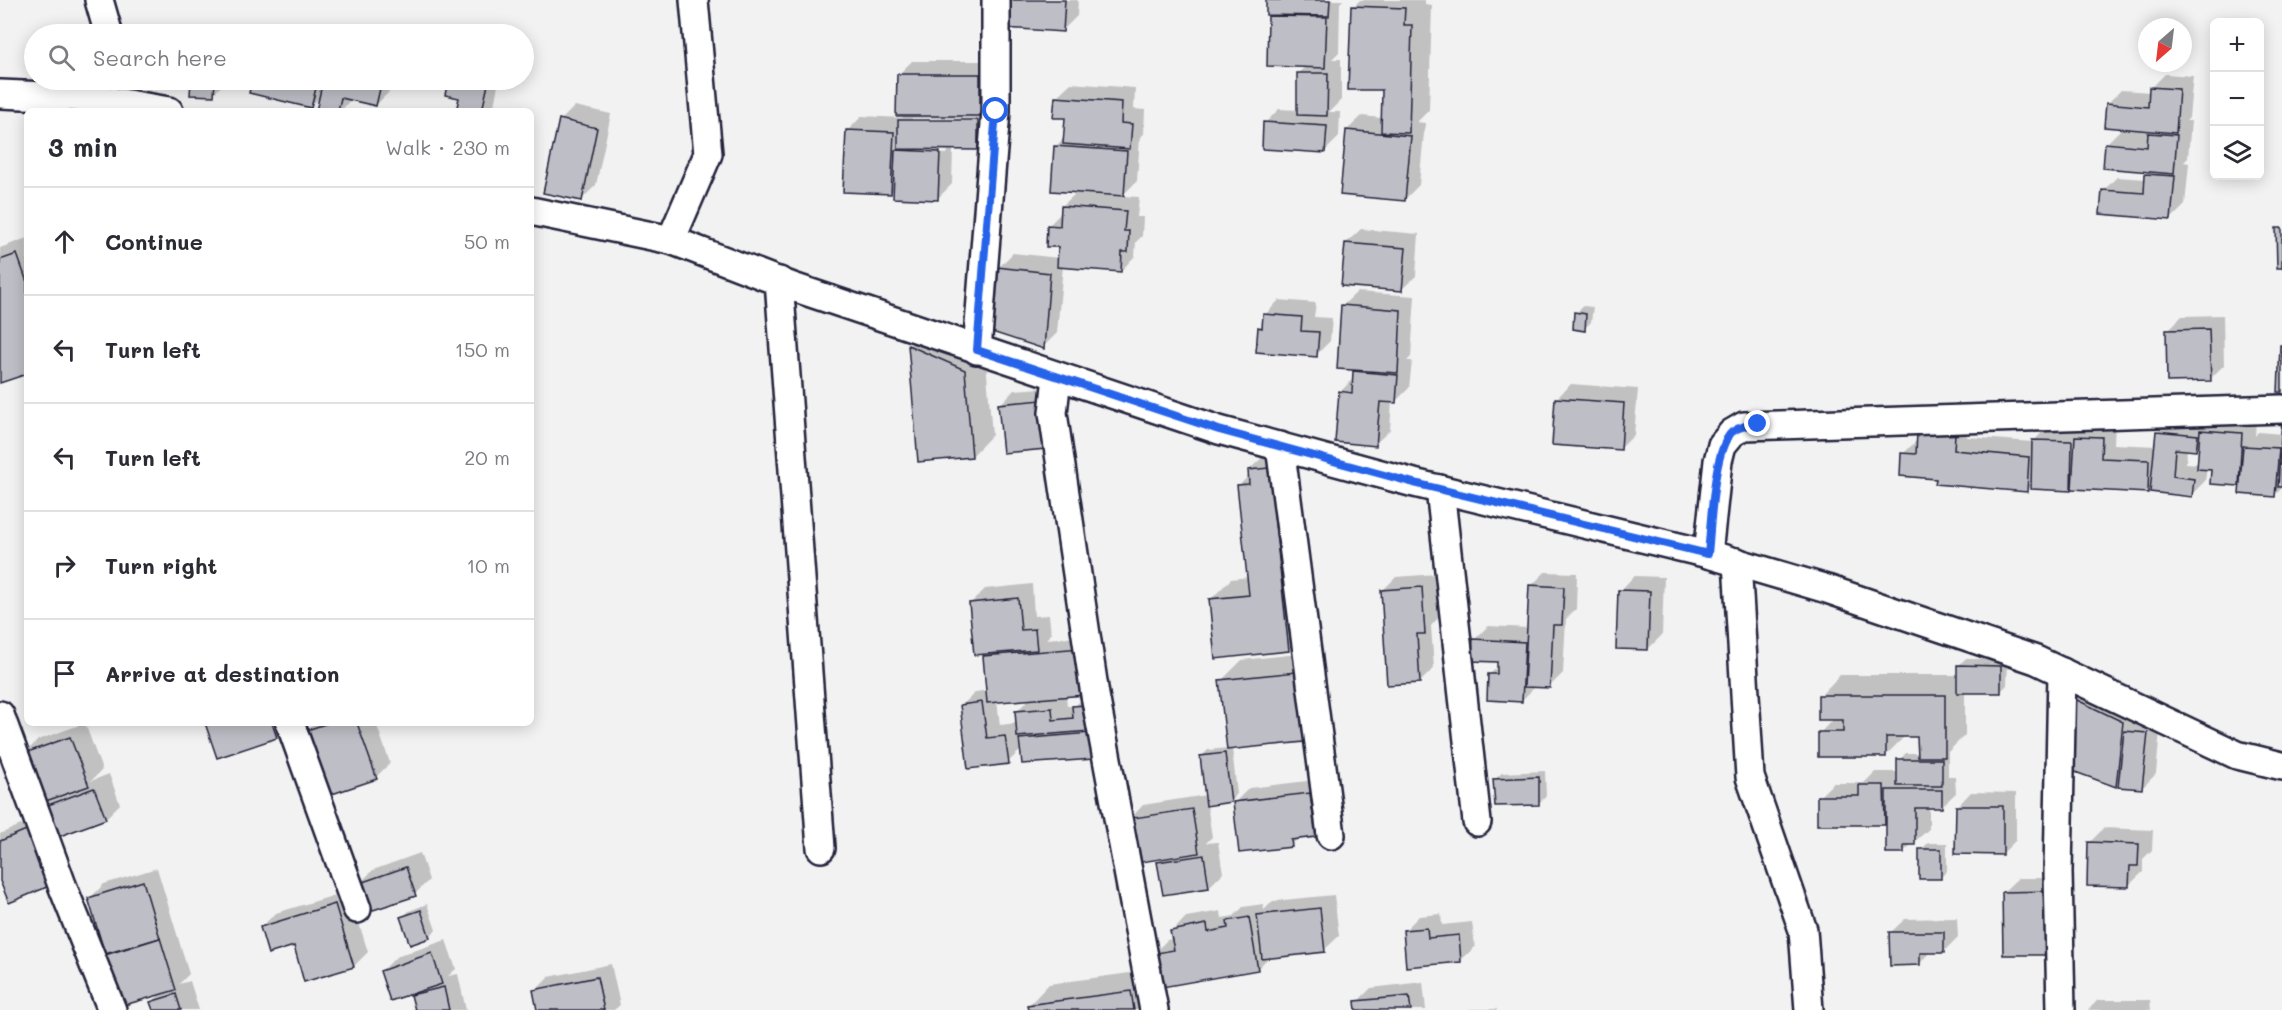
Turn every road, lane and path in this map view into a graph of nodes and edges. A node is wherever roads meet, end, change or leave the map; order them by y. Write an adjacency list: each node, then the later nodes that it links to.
1 (99, 0): 4 (street)
2 (694, 0): 9 (street)
3 (996, 0): 11 (street)
4 (106, 24)
5 (0, 94): 6 (street)
6 (94, 96): 7 (street)
7 (154, 108)
8 (534, 212): 9 (street)
9 (671, 240): 10 (street)
10 (779, 281): 11 (street); 25 (street)
11 (977, 350): 12 (street)
12 (1058, 377): 14 (street); 28 (street)
13 (2282, 410): 16 (street)
14 (1280, 446): 15 (street); 24 (street)
15 (1440, 489): 16 (street); 23 (street)
16 (1708, 554): 17 (street)
17 (1737, 562): 18 (street); 29 (street)
18 (2062, 672): 22 (street); 30 (street)
19 (0, 716): 21 (street)
20 (291, 726): 26 (street)
21 (4, 742): 27 (street)
22 (2282, 766)
23 (1477, 822)
24 (1331, 835)
25 (820, 848)
26 (357, 909)
27 (112, 1010)
28 (1154, 1010)
29 (1809, 1010)
30 (2061, 1010)

